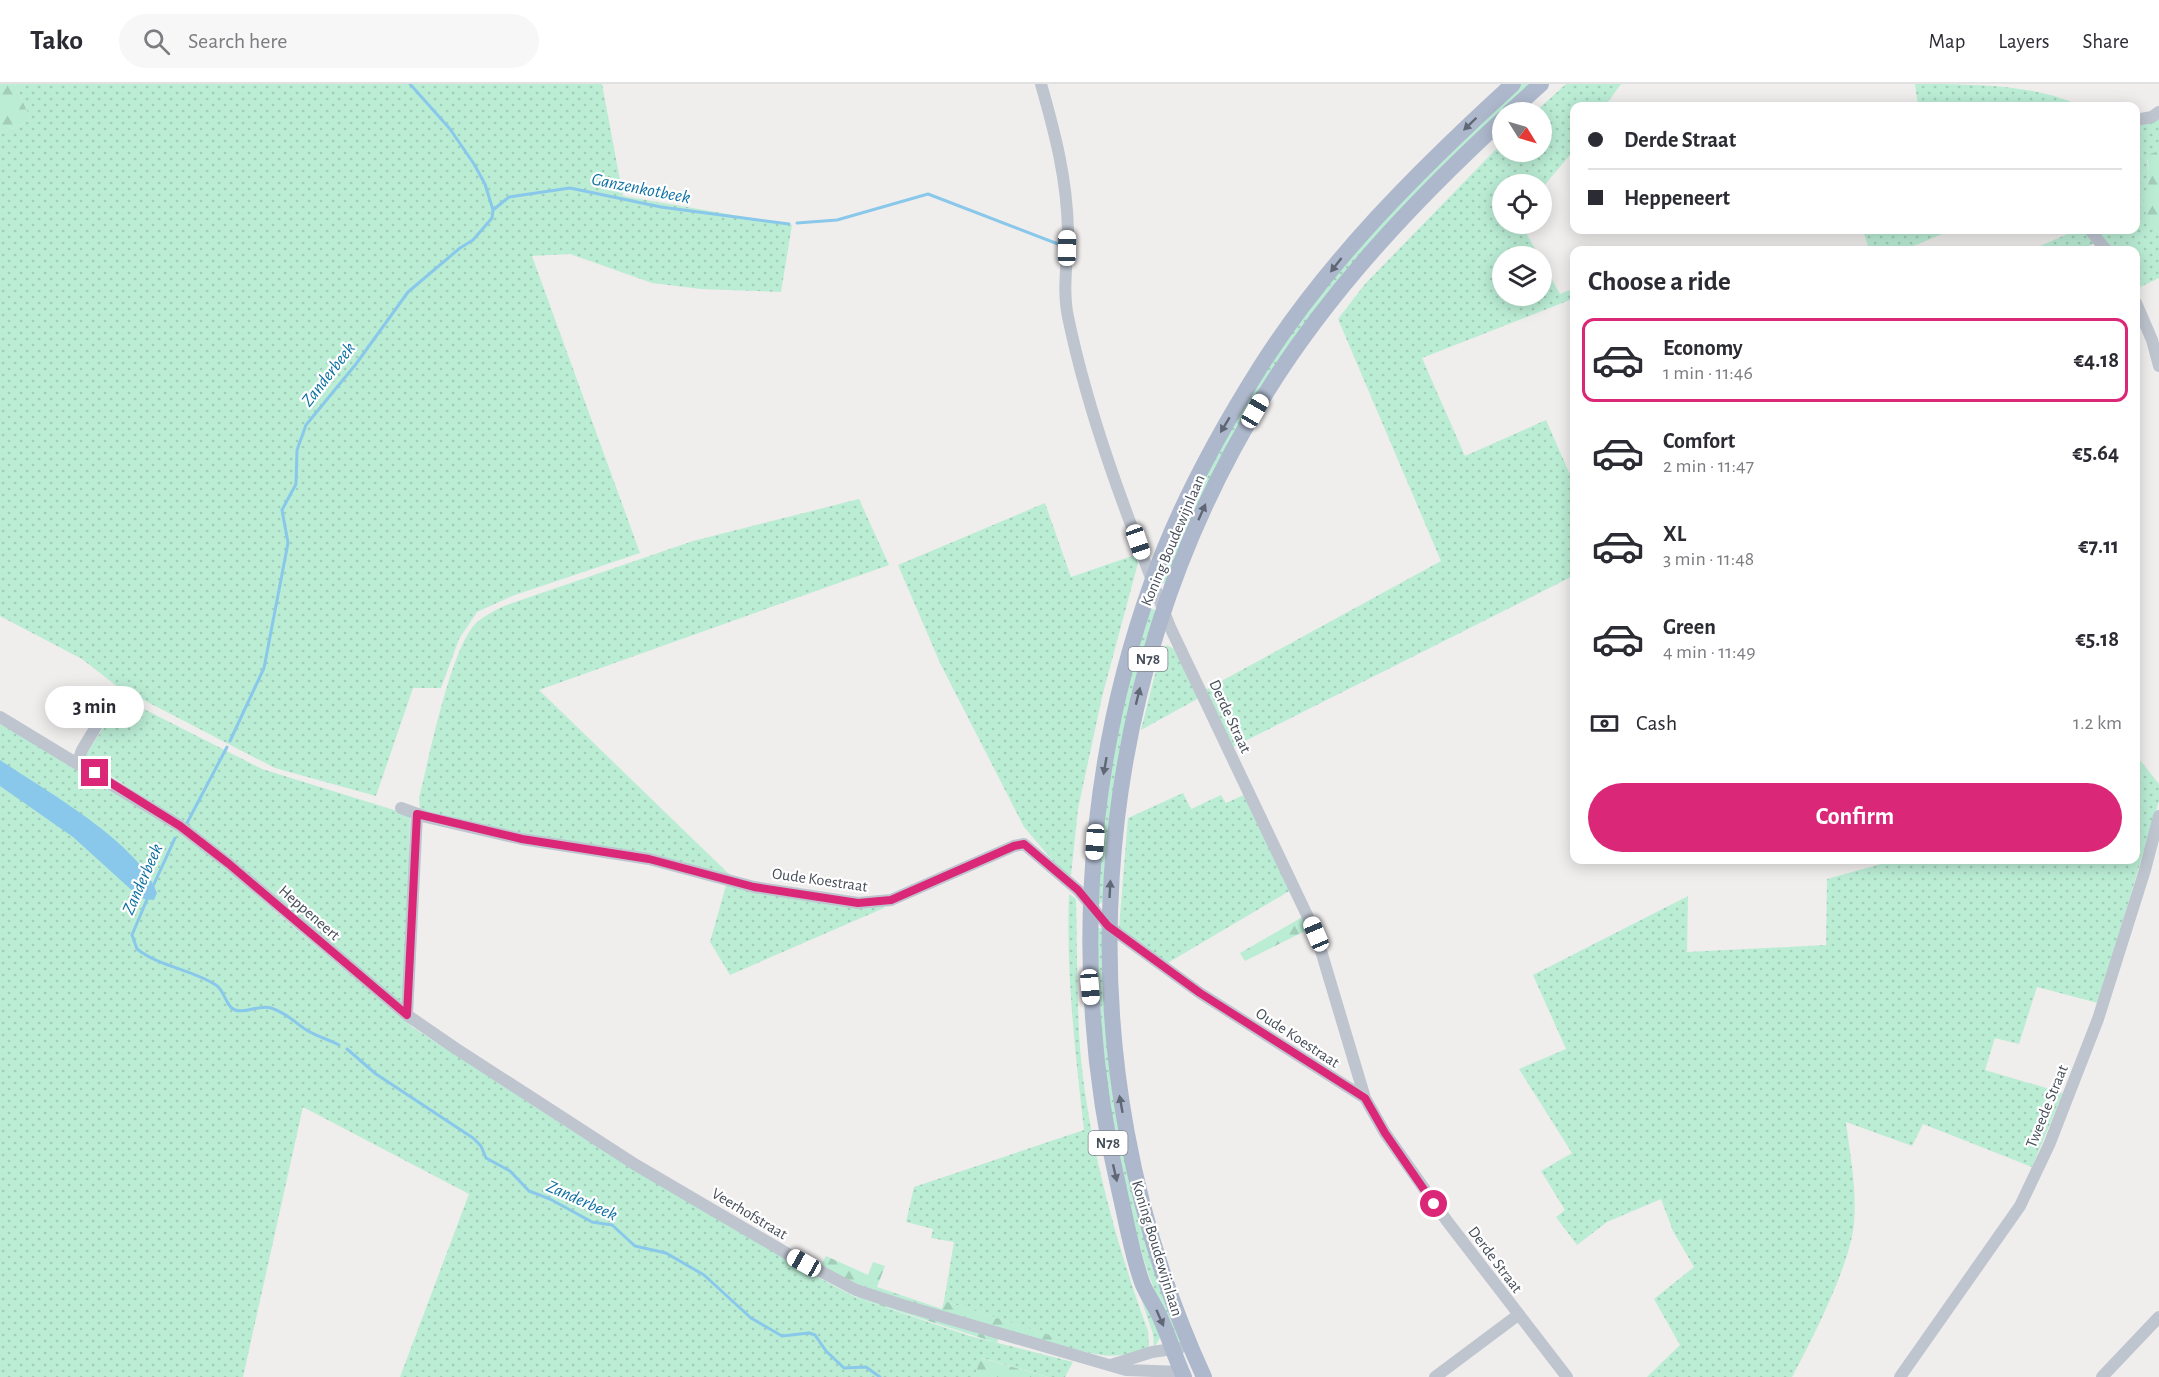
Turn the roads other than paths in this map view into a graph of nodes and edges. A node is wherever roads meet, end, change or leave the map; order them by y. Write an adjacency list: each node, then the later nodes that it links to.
1 (1041, 84): 12 (street, Derde Straat)
2 (1513, 84): 12 (main road, Koning Boudewijnlaan / N78, one-way to 12)
3 (1541, 84): 4 (main road)
4 (1521, 102)
5 (2159, 112): 6 (street)
6 (2140, 119)
7 (1492, 130): 13 (main road, Koning Boudewijnlaan / N78, one-way to 7)
8 (2093, 234): 9 (street)
9 (2103, 246)
10 (2140, 312): 11 (street)
11 (2159, 366)
12 (1152, 582): 13 (street, Derde Straat); 20 (main road, Koning Boudewijnlaan / N78, one-way to 20)
13 (1163, 609): 21 (main road, Koning Boudewijnlaan / N78, one-way to 13); 23 (street, Derde Straat)
14 (114, 695): 16 (street)
15 (0, 717): 16 (street)
16 (78, 762): 22 (street, Heppeneert)
17 (401, 808): 18 (street)
18 (417, 814): 20 (street, Oude Koestraat); 22 (street)
19 (2159, 816): 34 (street, Tweede Straat)
20 (1090, 907): 21 (street, Oude Koestraat); 26 (main road, Koning Boudewijnlaan / N78, one-way to 26)
21 (1108, 926): 23 (street, Oude Koestraat); 27 (main road, Koning Boudewijnlaan / N78, one-way to 21)
22 (407, 1015): 28 (street, Veerhofstraat)
23 (1365, 1098): 24 (street, Derde Straat)
24 (1518, 1315): 32 (street); 33 (street, Derde Straat)
25 (2159, 1317): 35 (street)
26 (1172, 1348): 27 (street); 28 (street); 30 (main road, Koning Boudewijnlaan / N78)
27 (1191, 1348): 31 (main road, Koning Boudewijnlaan / N78)
28 (1111, 1365): 29 (street, Veerhofstraat)
29 (1160, 1374): 30 (street, Veerhofstraat)
30 (1183, 1374)
31 (1204, 1377)
32 (1435, 1377)
33 (1567, 1377)
34 (1900, 1377)
35 (2102, 1377)

